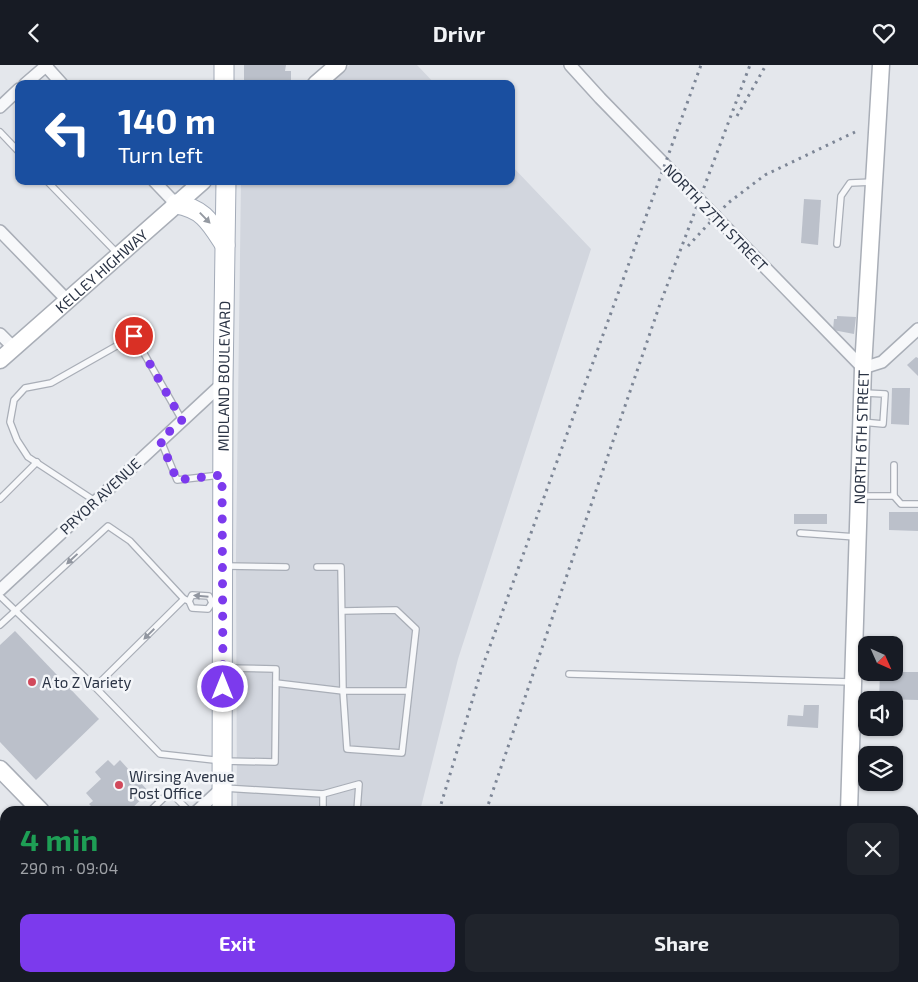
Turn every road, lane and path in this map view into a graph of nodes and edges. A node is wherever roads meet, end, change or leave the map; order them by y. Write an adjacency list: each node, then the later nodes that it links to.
1 (46, 65): 6 (street); 7 (street)
2 (224, 65): 8 (main road)
3 (338, 65): 9 (street)
4 (570, 65): 29 (street, NORTH 27TH STREET)
5 (881, 65): 14 (street, NORTH 6TH STREET)
6 (29, 80)
7 (59, 80)
8 (224, 80)
9 (321, 80)
10 (15, 93): 11 (street)
11 (0, 107)
12 (0, 132): 13 (lane)
13 (15, 148)
14 (875, 182): 22 (lane); 29 (street, NORTH 6TH STREET)
15 (51, 185): 23 (lane)
16 (158, 185): 19 (street)
17 (198, 185): 19 (street, KELLEY HIGHWAY)
18 (226, 185): 21 (main road, MIDLAND BOULEVARD)
19 (176, 204): 21 (main road, one-way to 21); 23 (street, KELLEY HIGHWAY)
20 (0, 231): 24 (street)
21 (225, 245): 30 (main road, MIDLAND BOULEVARD)
22 (837, 245)
23 (118, 255): 24 (street, KELLEY HIGHWAY)
24 (67, 300): 27 (street, KELLEY HIGHWAY)
25 (918, 329): 29 (street)
26 (0, 334): 27 (street)
27 (14, 348): 28 (street, KELLEY HIGHWAY)
28 (0, 360)
29 (863, 368): 31 (street, NORTH 6TH STREET)
30 (223, 383): 32 (street, PRYOR AVENUE); 37 (main road, MIDLAND BOULEVARD)
31 (863, 393): 33 (street, NORTH 6TH STREET); 33 (lane)
32 (182, 420): 34 (street, PRYOR AVENUE); 35 (lane)
33 (862, 422): 38 (street, NORTH 6TH STREET)
34 (160, 440): 37 (lane); 41 (street, PRYOR AVENUE)
35 (37, 463): 40 (lane); 41 (lane)
36 (894, 465): 39 (lane)
37 (222, 475): 45 (main road, MIDLAND BOULEVARD)
38 (859, 496): 39 (lane); 44 (street, NORTH 6TH STREET)
39 (894, 496): 42 (lane)
40 (0, 499)
41 (96, 501): 48 (street, PRYOR AVENUE)
42 (918, 505)
43 (800, 533): 44 (lane)
44 (858, 537): 57 (street, NORTH 6TH STREET)
45 (223, 566): 46 (lane); 51 (main road, MIDLAND BOULEVARD)
46 (286, 567)
47 (318, 567): 53 (lane)
48 (0, 589)
49 (0, 596): 52 (lane)
50 (187, 601): 51 (lane); 51 (lane, one-way to 50); 52 (lane, one-way to 52); 59 (lane, one-way to 59)
51 (218, 604): 55 (main road, MIDLAND BOULEVARD)
52 (17, 610): 54 (lane); 59 (lane)
53 (344, 611): 60 (lane); 61 (lane)
54 (0, 625)
55 (223, 668): 58 (lane); 62 (main road, MIDLAND BOULEVARD)
56 (569, 674): 57 (lane)
57 (853, 682): 73 (street, NORTH 6TH STREET)
58 (276, 683): 60 (lane); 62 (lane)
59 (95, 687): 62 (lane)
60 (343, 691): 61 (lane); 61 (lane)
61 (409, 691)
62 (223, 761): 64 (main road, MIDLAND BOULEVARD)
63 (3, 778): 66 (street)
64 (222, 788): 65 (lane); 69 (street); 70 (main road, MIDLAND BOULEVARD)
65 (323, 794): 71 (lane); 72 (lane)
66 (35, 806)
67 (155, 806): 68 (lane)
68 (184, 806)
69 (202, 806)
70 (222, 806)
71 (323, 806)
72 (356, 806)
73 (849, 806)

